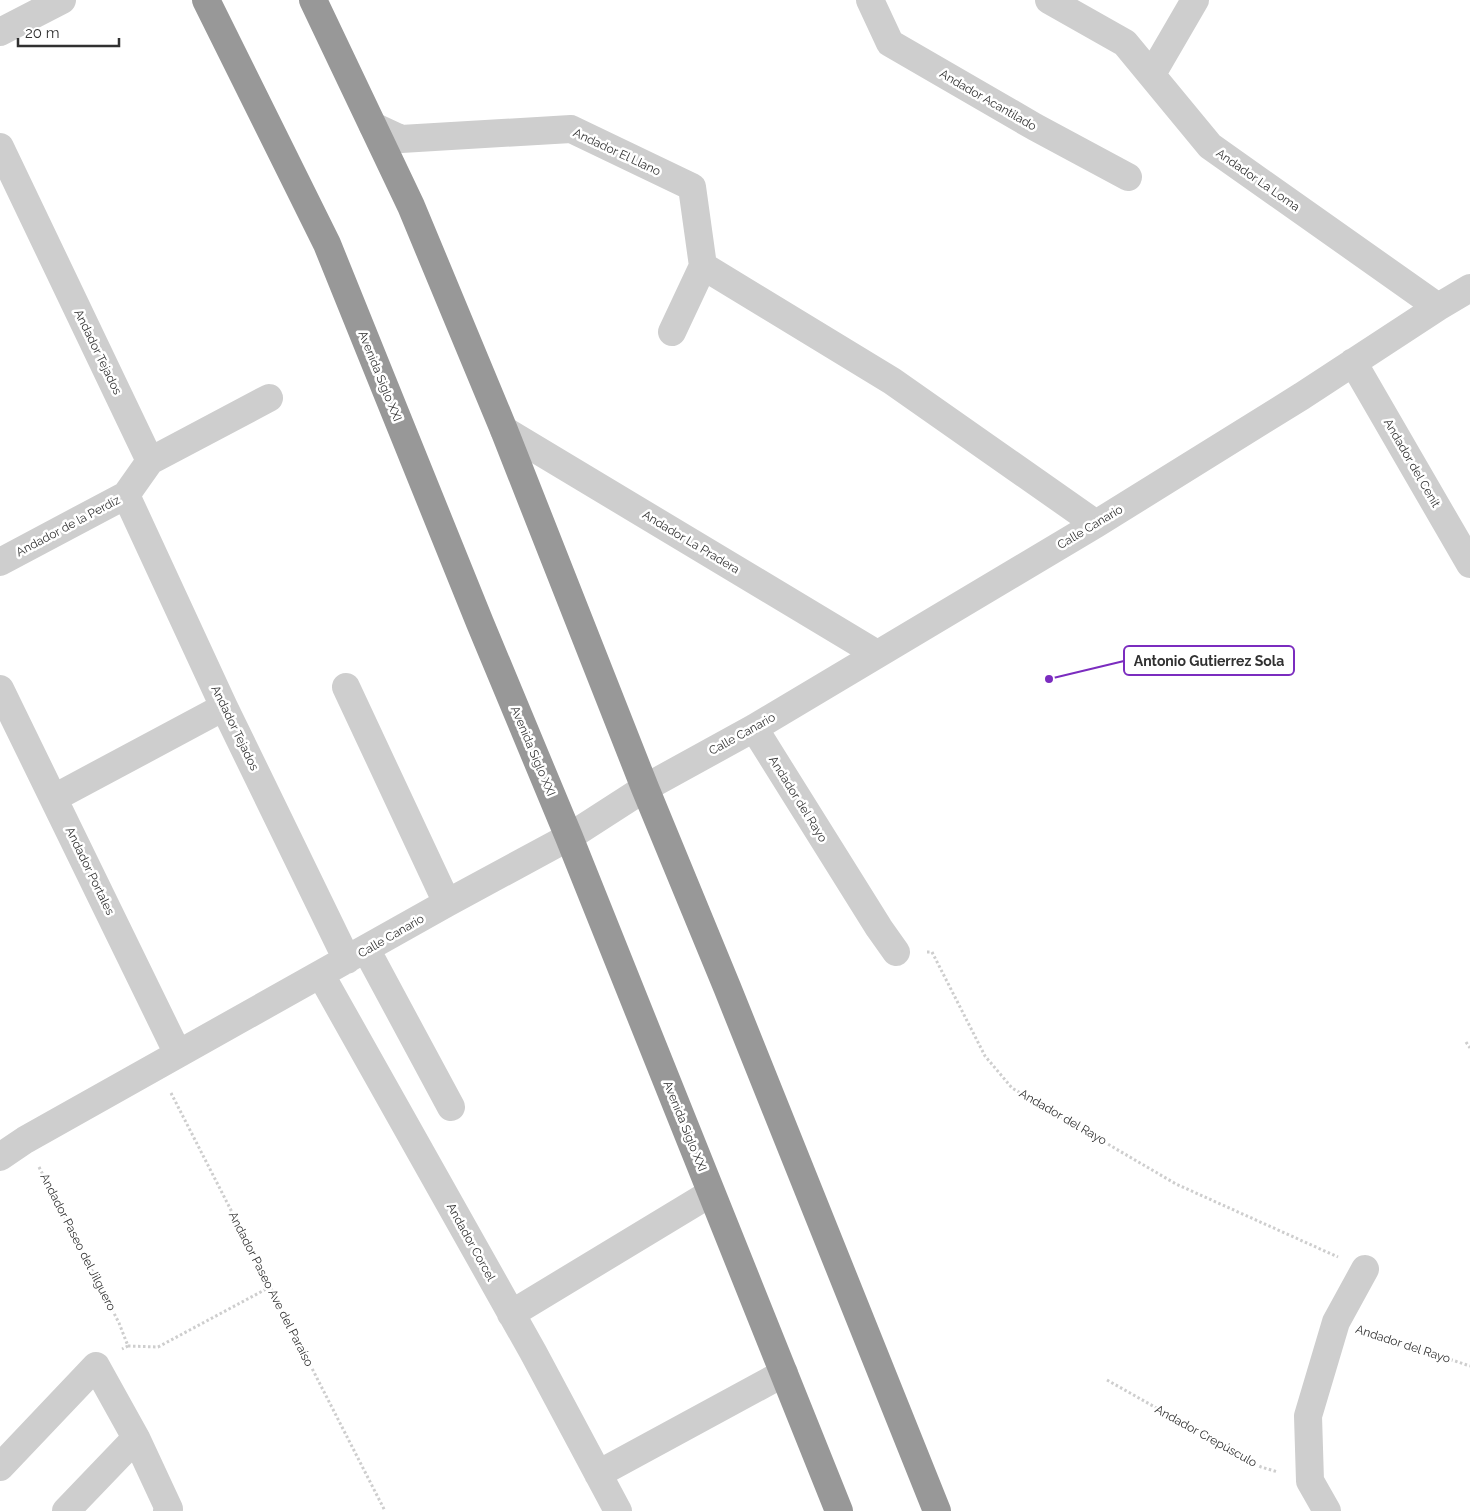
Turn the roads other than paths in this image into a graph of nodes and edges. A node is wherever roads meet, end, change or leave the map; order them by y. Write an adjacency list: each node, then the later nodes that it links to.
1 (62, 0): 7 (street)
2 (206, 0): 31 (highway, Avenida Siglo XXI)
3 (313, 0): 9 (highway)
4 (870, 0): 11 (street, Andador Acantilado)
5 (1049, 0): 8 (street, Andador La Loma)
6 (1195, 0): 8 (street)
7 (0, 32)
8 (1152, 74): 14 (street, Andador La Loma)
9 (373, 126): 12 (street, Andador El Llano); 18 (highway)
10 (0, 148): 19 (street, Andador Tejados)
11 (1128, 177)
12 (703, 266): 15 (street); 21 (street)
13 (1470, 288): 14 (street, Calle Canario)
14 (1438, 307): 16 (street, Calle Canario)
15 (672, 332)
16 (1354, 362): 21 (street, Calle Canario); 23 (street, Andador del Cenit)
17 (270, 398): 19 (street)
18 (504, 430): 24 (street, Andador La Pradera); 29 (highway)
19 (150, 462): 20 (street, Andador de la Perdíz)
20 (126, 495): 22 (street, Andador de la Perdíz); 27 (street, Andador Tejados)
21 (1096, 524): 24 (street, Calle Canario)
22 (0, 562)
23 (1470, 564)
24 (877, 654): 28 (street, Calle Canario)
25 (346, 687): 32 (street)
26 (0, 689): 30 (street, Andador Portales)
27 (224, 707): 30 (street); 34 (street, Andador Tejados)
28 (754, 728): 29 (street, Calle Canario); 33 (street, Andador del Rayo)
29 (645, 788): 31 (street, Calle Canario); 50 (highway)
30 (54, 798): 36 (street, Andador Portales)
31 (570, 837): 32 (street, Calle Canario); 39 (highway, Avenida Siglo XXI)
32 (447, 904): 34 (street, Calle Canario)
33 (896, 952)
34 (357, 955): 35 (street, Calle Canario); 37 (street, Andador Tejados)
35 (321, 975): 36 (street, Calle Canario); 41 (street, Andador Corcel)
36 (168, 1060): 38 (street, Calle Canario)
37 (451, 1107)
38 (0, 1157)
39 (711, 1193): 41 (street); 42 (highway, Avenida Siglo XXI)
40 (1365, 1269): 51 (street)
41 (511, 1314): 45 (street, Andador Corcel)
42 (784, 1373): 45 (street); 49 (highway, Avenida Siglo XXI)
43 (136, 1438): 44 (street); 46 (street); 47 (street)
44 (0, 1466)
45 (598, 1474): 48 (street, Andador Corcel)
46 (66, 1511)
47 (167, 1511)
48 (618, 1511)
49 (839, 1511)
50 (937, 1511)
51 (1327, 1511)

